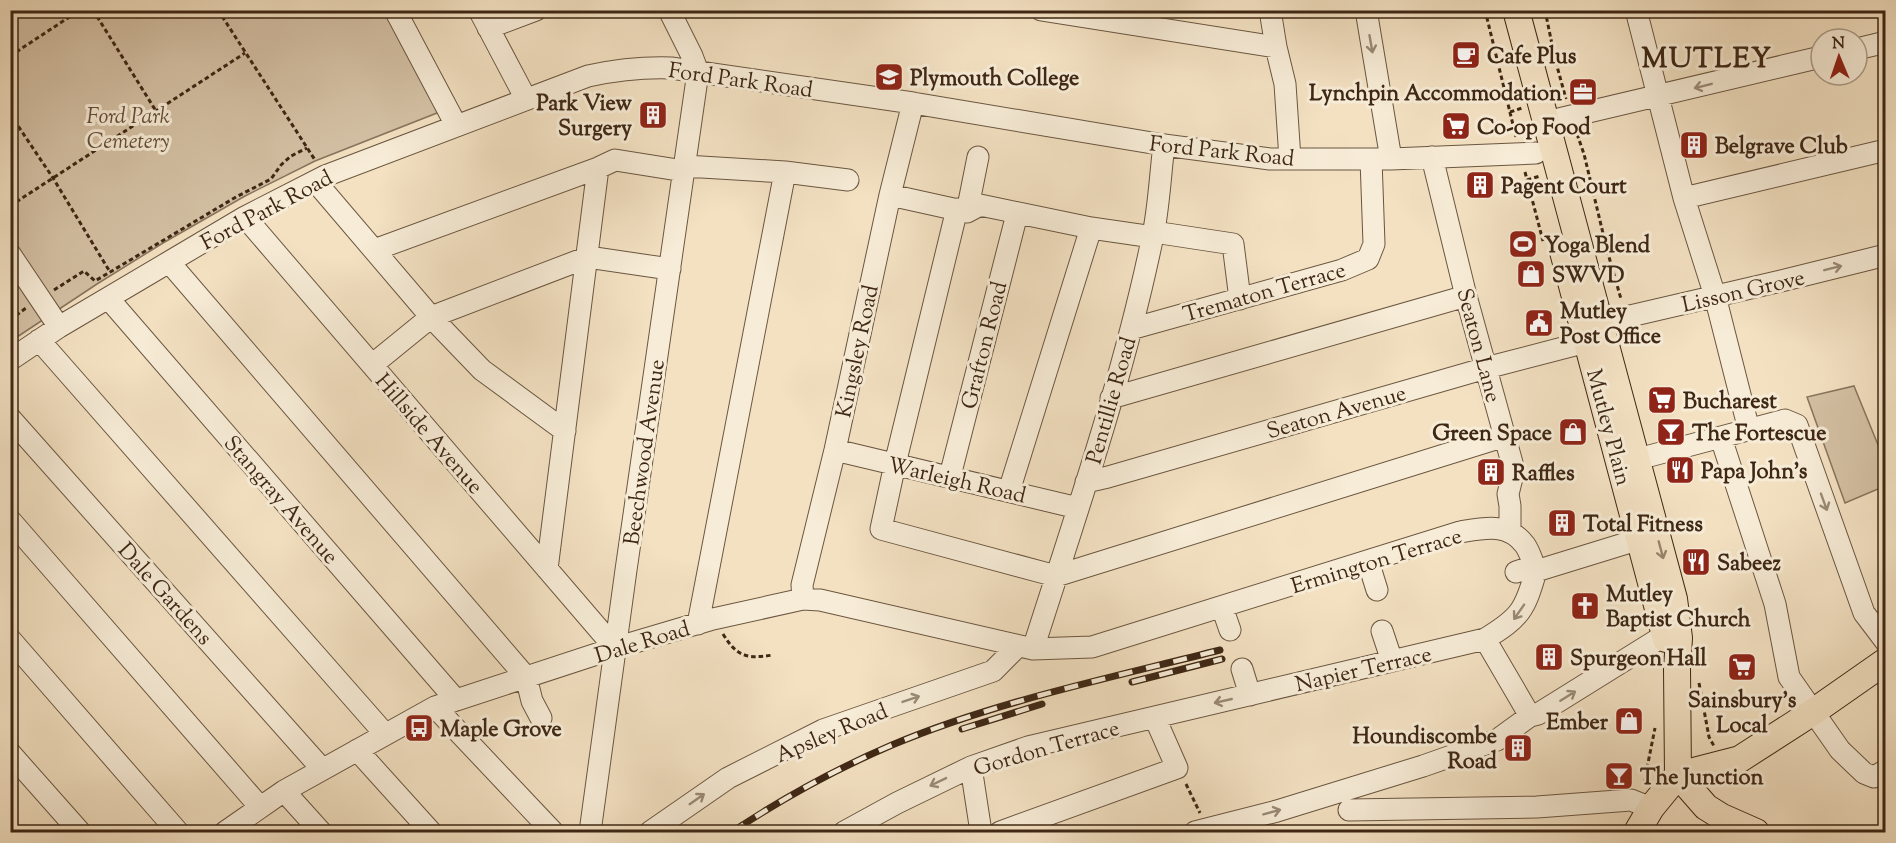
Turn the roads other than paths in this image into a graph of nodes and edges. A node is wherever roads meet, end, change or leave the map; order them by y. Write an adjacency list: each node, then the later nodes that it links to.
1 (395, 10): 20 (street)
2 (536, 10): 10 (street)
3 (669, 10): 15 (street)
4 (1041, 10): 13 (street)
5 (1270, 10): 13 (street)
6 (1366, 10): 27 (street, one-way to 27)
7 (1498, 10): 23 (main road, Mutley Plain)
8 (1516, 10): 19 (main road, Mutley Plain)
9 (1639, 11): 16 (street)
10 (484, 19): 17 (street)
11 (1886, 42): 12 (street)
12 (1869, 46)
13 (1276, 47): 26 (street)
14 (1809, 60): 16 (street, one-way to 16)
15 (698, 72): 17 (street, Ford Park Road); 18 (street, Ford Park Road); 29 (street, Beechwood Avenue)
16 (1657, 97): 19 (street); 34 (street)
17 (526, 99): 20 (street, Ford Park Road)
18 (913, 103): 21 (street, Ford Park Road); 33 (street, Kingsley Road)
19 (1546, 122): 23 (main road, Mutley Plain)
20 (456, 125): 31 (street, Ford Park Road)
21 (1164, 145): 26 (street, Ford Park Road); 39 (street, Pentillie Road)
22 (1886, 150): 34 (street)
23 (1536, 152): 25 (street, Ford Park Road); 53 (main road, Mutley Plain)
24 (978, 157): 35 (street)
25 (1432, 157): 27 (street, Ford Park Road); 46 (street, Seaton Lane)
26 (1290, 159): 27 (street, Ford Park Road)
27 (1381, 159): 49 (street, Trematon Terrace)
28 (598, 168): 29 (street); 40 (street); 43 (street)
29 (684, 168): 30 (street); 45 (street, Beechwood Avenue)
30 (785, 172): 32 (street); 81 (street)
31 (320, 179): 37 (street, Ford Park Road); 40 (street)
32 (849, 180)
33 (890, 195): 35 (street); 64 (street, Kingsley Road)
34 (1684, 198): 47 (street)
35 (962, 211): 36 (street); 66 (street)
36 (1017, 214): 38 (street); 67 (street, Grafton Road)
37 (245, 217): 44 (street, Ford Park Road); 56 (street, Hillside Avenue)
38 (1091, 228): 39 (street); 69 (street)
39 (1153, 235): 49 (street); 52 (street, Pentillie Road)
40 (374, 250): 50 (street)
41 (10, 254): 51 (street)
42 (1886, 255): 47 (street, Lisson Grove, one-way to 42)
43 (588, 257): 45 (street); 50 (street); 61 (street)
44 (169, 262): 48 (street, Ford Park Road); 95 (street)
45 (670, 269): 89 (street, Beechwood Avenue)
46 (1466, 296): 57 (street, Seaton Lane); 58 (street)
47 (1715, 296): 53 (street, Lisson Grove); 60 (street)
48 (108, 298): 51 (street, Ford Park Road); 97 (street, Stangray Avenue)
49 (1240, 299): 52 (street, Trematon Terrace)
50 (431, 317): 56 (street); 61 (street)
51 (59, 327): 54 (street, Ford Park Road)
52 (1131, 329): 58 (street, Pentillie Road)
53 (1593, 332): 57 (street, Seaton Avenue); 65 (main road, Mutley Plain); 73 (main road, Mutley Plain)
54 (39, 340): 55 (street, Ford Park Road); 103 (street)
55 (10, 360)
56 (372, 364): 76 (street, Hillside Avenue)
57 (1486, 368): 62 (street, Seaton Lane); 68 (street, Seaton Avenue)
58 (1111, 398): 68 (street, Pentillie Road)
59 (10, 418): 107 (street, Dale Gardens)
60 (1749, 429): 63 (street); 87 (street, one-way to 87)
61 (565, 431): 76 (street)
62 (1505, 436): 72 (street, Seaton Lane); 77 (street)
63 (1721, 438): 65 (street); 99 (street)
64 (835, 450): 66 (street, Warleigh Road); 79 (street, Kingsley Road)
65 (1638, 459): 94 (main road, Mutley Plain, one-way to 94)
66 (895, 464): 67 (street, Warleigh Road); 77 (street)
67 (950, 477): 69 (street, Warleigh Road)
68 (1086, 482): 70 (street, Pentillie Road)
69 (1009, 491): 70 (street, Warleigh Road)
70 (1078, 508): 77 (street, Pentillie Road)
71 (10, 520): 112 (street)
72 (1510, 532): 74 (street, Ermington Terrace); 75 (street)
73 (1640, 539): 75 (street); 84 (main road, Mutley Plain)
74 (1368, 561): 78 (street); 80 (street, Ermington Terrace)
75 (1526, 567): 86 (street, Napier Terrace, one-way to 86)
76 (547, 569): 89 (street, Hillside Avenue)
77 (1056, 576): 90 (street, Pentillie Road)
78 (1377, 590)
79 (803, 599): 81 (street, Dale Road); 90 (street, Dale Road)
80 (1222, 607): 82 (street); 88 (street, Ermington Terrace)
81 (707, 621): 89 (street, Dale Road)
82 (1230, 630)
83 (1382, 631): 91 (street)
84 (1665, 635): 94 (main road, Mutley Plain); 100 (street, one-way to 84)
85 (10, 639): 116 (street)
86 (1485, 639): 91 (street, Napier Terrace); 100 (street)
87 (1886, 642)
88 (1092, 647): 90 (street, Dale Road)
89 (615, 648): 95 (street, Dale Road); 121 (street, Beechwood Avenue)
90 (1025, 648): 122 (street, Apsley Road, one-way to 90)
91 (1392, 661): 96 (street, Napier Terrace)
92 (1886, 661): 99 (main road)
93 (1242, 669): 96 (street)
94 (1677, 669): 109 (main road, Mutley Plain)
95 (526, 677): 97 (street, Dale Road); 101 (street)
96 (1250, 695): 102 (street, Napier Terrace, one-way to 102)
97 (456, 700): 98 (street, Dale Road)
98 (435, 707): 103 (street, Dale Road); 120 (street)
99 (1813, 712): 108 (street); 109 (main road)
100 (1530, 716): 114 (street, one-way to 100)
101 (542, 718)
102 (1155, 718): 106 (street, Gordon Terrace); 125 (street)
103 (385, 734): 104 (street, Dale Road)
104 (357, 750): 107 (street, Dale Road); 119 (street)
105 (10, 753): 115 (street)
106 (970, 767): 123 (street, Gordon Terrace, one-way to 123); 124 (street)
107 (322, 769): 110 (street, Dale Road)
108 (1886, 770)
109 (1678, 776): 111 (main road); 127 (main road)
110 (284, 791): 112 (street, Dale Road); 118 (street)
111 (1644, 805): 113 (street); 126 (main road)
112 (260, 807): 117 (street, Dale Road)
113 (1349, 810)
114 (1201, 830)
115 (80, 832)
116 (178, 832)
117 (225, 832)
118 (321, 832)
119 (431, 832)
120 (553, 832)
121 (590, 832)
122 (650, 832)
123 (844, 832)
124 (981, 832)
125 (1000, 832)
126 (1637, 832)
127 (1756, 832)

